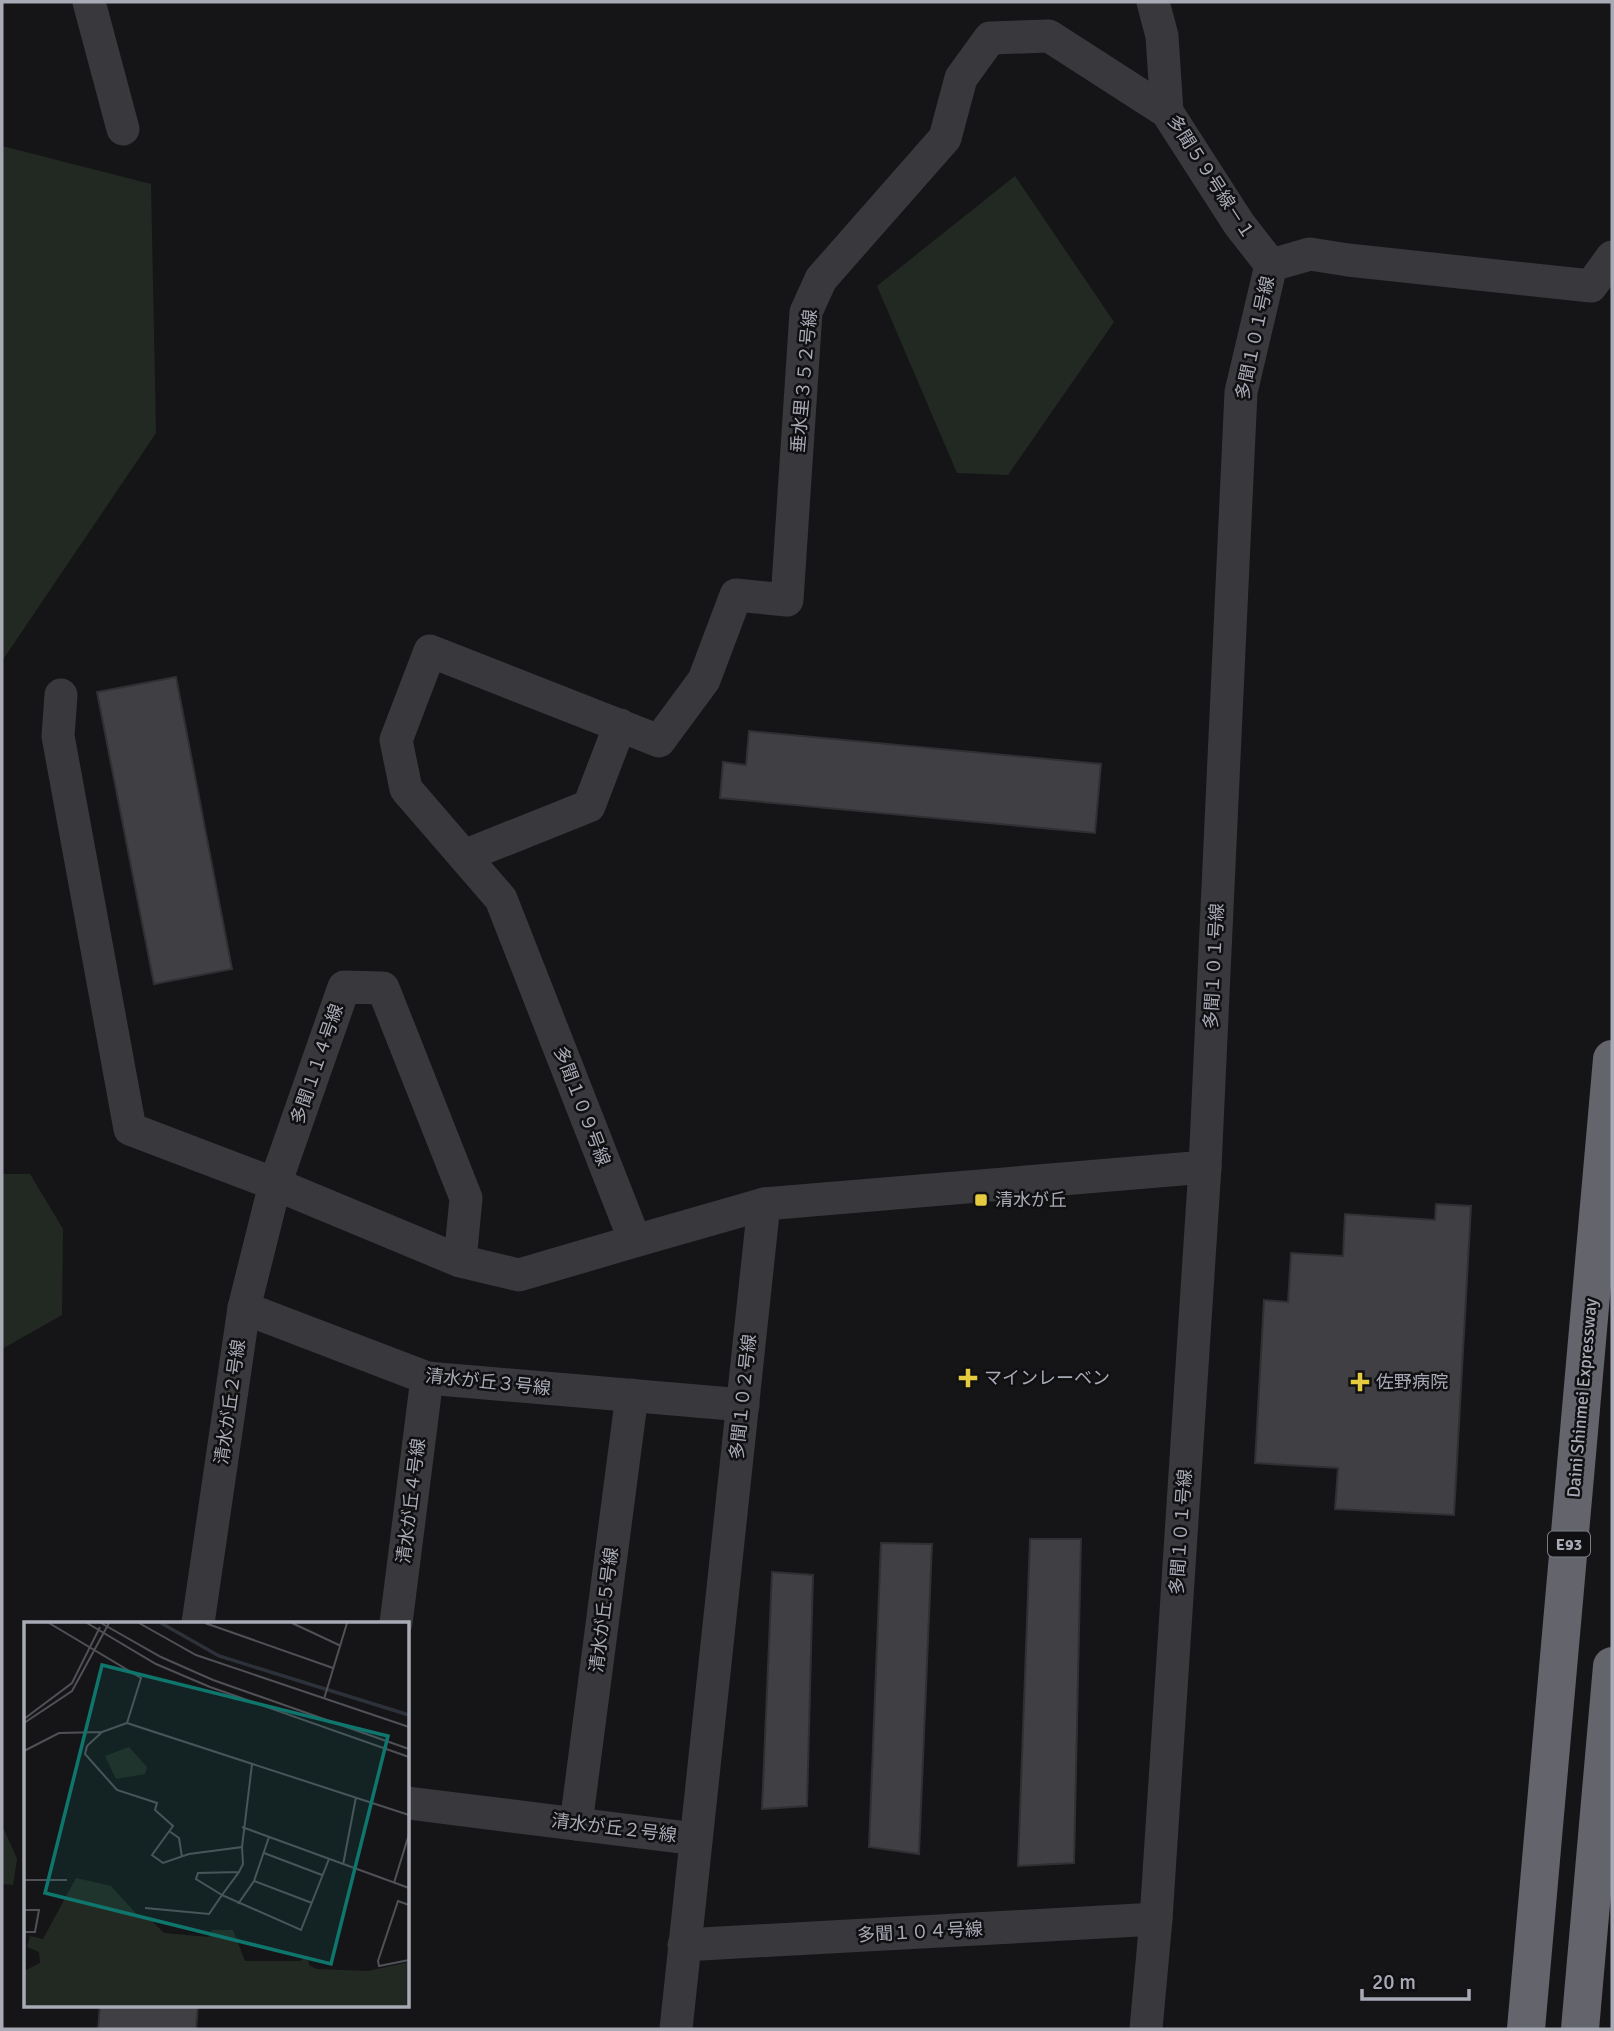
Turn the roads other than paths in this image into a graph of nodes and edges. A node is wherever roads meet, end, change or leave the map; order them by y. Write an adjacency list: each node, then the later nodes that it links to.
1 (89, 2): 4 (street)
2 (1153, 2): 3 (street, 多聞５９号線－１)
3 (1167, 112): 6 (street, 多聞５９号線－１); 9 (street, 垂水里３５２号線)
4 (123, 129)
5 (1612, 257): 6 (street, 多聞１０１号線)
6 (1271, 265): 12 (street, 多聞１０１号線)
7 (61, 695): 13 (street)
8 (620, 725): 9 (street, 多聞１０９号線); 10 (street); 10 (street, 多聞１０９号線)
9 (659, 741)
10 (464, 856): 15 (street, 多聞１０９号線)
11 (1612, 1059): 31 (highway, Daini Shinmei Expressway / E93)
12 (1205, 1167): 14 (street); 27 (street, 多聞１０１号線)
13 (275, 1184): 16 (street); 16 (street, 多聞１１４号線); 17 (street, 清水が丘２号線)
14 (764, 1204): 15 (street); 20 (street, 多聞１０２号線)
15 (635, 1241): 16 (street)
16 (460, 1261)
17 (244, 1308): 18 (street, 清水が丘３号線); 21 (street, 清水が丘２号線)
18 (427, 1378): 19 (street, 清水が丘３号線); 22 (street, 清水が丘４号線)
19 (632, 1395): 20 (street, 清水が丘３号線); 25 (street, 清水が丘５号線)
20 (743, 1405): 26 (street, 多聞１０２号線)
21 (198, 1622)
22 (396, 1622)
23 (1612, 1666): 32 (highway)
24 (410, 1803): 25 (street, 清水が丘２号線)
25 (576, 1824): 26 (street, 清水が丘２号線)
26 (696, 1839): 28 (street, 多聞１０２号線)
27 (1156, 1919): 28 (street, 多聞１０４号線); 30 (street, 多聞１０１号線)
28 (684, 1945): 29 (street, 多聞１０２号線)
29 (676, 2029)
30 (1146, 2029)
31 (1526, 2029)
32 (1580, 2029)

